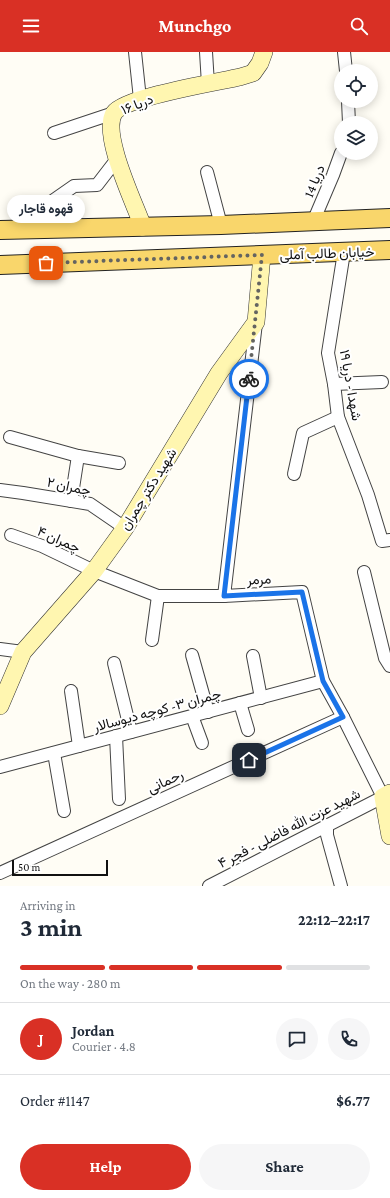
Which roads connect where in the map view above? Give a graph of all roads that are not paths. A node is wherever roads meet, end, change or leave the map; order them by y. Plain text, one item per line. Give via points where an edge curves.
1 (134, 52) edge
2 (206, 52) edge
3 (264, 52) edge
4 (344, 52) edge
5 (345, 64) edge
6 (208, 84) junction
7 (140, 99) junction
8 (114, 113) junction
9 (54, 132) dead end
10 (117, 159) junction
11 (338, 160) edge
12 (207, 172) dead end
13 (41, 209) dead end
14 (390, 218) edge
15 (313, 222) junction
16 (221, 225) junction
17 (144, 227) junction
18 (1, 229) edge
19 (390, 250) edge
20 (344, 252) junction
21 (262, 255) junction
22 (0, 265) edge
23 (256, 322) junction
24 (382, 382) dead end
25 (334, 384) junction
26 (338, 417) junction
27 (10, 437) dead end
28 (78, 456) junction
29 (119, 463) dead end
30 (294, 474) dead end
31 (0, 490) edge
32 (71, 501) junction
33 (125, 528) junction
34 (11, 535) dead end
35 (386, 541) edge
36 (94, 571) junction
37 (364, 572) dead end
38 (158, 596) junction
39 (224, 596) junction
40 (152, 640) dead end
41 (0, 649) edge
42 (22, 652) junction
43 (192, 655) dead end
44 (253, 656) dead end
45 (388, 660) edge
46 (114, 663) dead end
47 (323, 681) junction
48 (71, 692) dead end
49 (261, 698) junction
50 (240, 703) junction
51 (0, 706) edge
52 (208, 712) junction
53 (192, 716) junction
54 (343, 717) junction
55 (248, 730) dead end
56 (132, 732) junction
57 (116, 736) junction
58 (202, 743) dead end
59 (79, 746) junction
60 (54, 753) junction
61 (0, 767) edge
62 (386, 795) edge
63 (119, 799) dead end
64 (64, 811) dead end
65 (327, 825) junction
66 (390, 836) edge
67 (0, 873) edge
68 (209, 886) edge
69 (341, 886) edge

1 - 7 street
2 - 6 street
3 - 6 street, دریا ۱۶ via 253,72
4 - 5 street
6 - 7 street, دریا ۱۶
7 - 8 street, دریا ۱۶
8 - 9 street
8 - 10 street, دریا ۱۶ via 111,127
10 - 13 street via 97,185 74,186
10 - 17 street, دریا ۱۶
11 - 15 street, دریا 14
12 - 16 street
14 - 15 main road
15 - 16 main road
16 - 17 main road
17 - 18 main road
19 - 20 main road, خیابان طالب آملی
20 - 21 main road, خیابان طالب آملی
20 - 25 street, شهدا - دریا ۱۹ via 328,353
21 - 22 main road, خیابان طالب آملی
21 - 23 street
23 - 33 street, شهید دکتر چمران via 219,373
23 - 39 street, مرمر
24 - 25 street
25 - 26 street, شهدا - دریا ۱۹
26 - 30 street via 303,433
26 - 35 street, شهدا - دریا ۱۹
27 - 28 street
28 - 29 street
28 - 32 street
31 - 32 street, چمران ۲
32 - 33 street, چمران ۲ via 90,504
33 - 36 street, شهید دکتر چمران
34 - 36 street, چمران ۴ via 42,546
36 - 38 street, چمران ۴
36 - 42 street, شهید دکتر چمران
37 - 45 street
38 - 39 street
38 - 40 street
39 - 47 street, مرمر via 302,592
41 - 42 street
42 - 51 street, شهید دکتر چمران
43 - 52 street
44 - 49 street
46 - 56 street
47 - 49 street, چمران ۳- كوچه ديوسالار
47 - 54 street, مرمر
48 - 59 street
49 - 50 street, چمران ۳- كوچه ديوسالار
50 - 52 street, چمران ۳- كوچه ديوسالار
50 - 55 street
52 - 53 street, چمران ۳- كوچه ديوسالار
53 - 56 street, چمران ۳- كوچه ديوسالار
53 - 58 street
54 - 62 street, مرمر
54 - 67 street, رحمانی
56 - 57 street, چمران ۳- كوچه ديوسالار
57 - 59 street, چمران ۳- كوچه ديوسالار
57 - 63 street
59 - 60 street, چمران ۳- كوچه ديوسالار
60 - 61 street, چمران ۳- كوچه ديوسالار
60 - 64 street
62 - 65 street, شهید عزت الله فاضلی - فجر ۴
62 - 66 street
65 - 68 street, شهید عزت الله فاضلی - فجر ۴
65 - 69 street via 327,835

